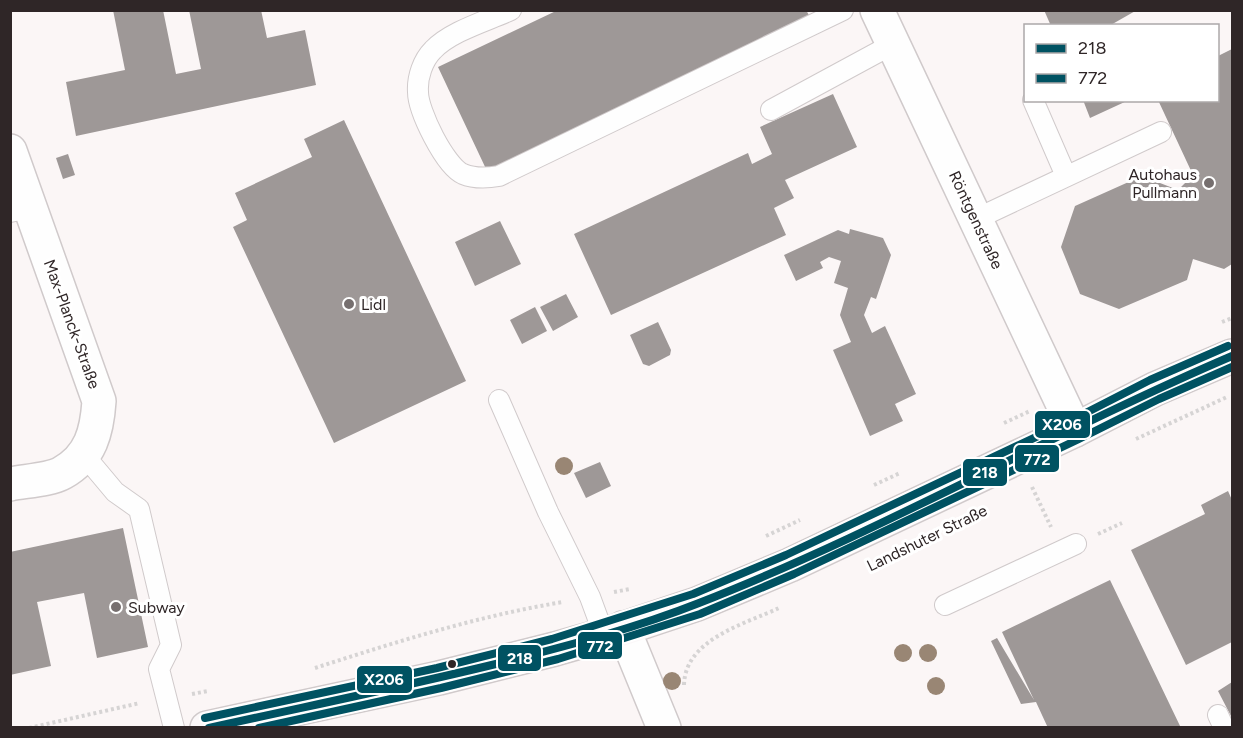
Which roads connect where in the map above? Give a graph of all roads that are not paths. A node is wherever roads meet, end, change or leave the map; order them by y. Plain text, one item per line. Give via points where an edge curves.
1 (511, 10) edge
2 (843, 10) edge
3 (877, 10) edge
4 (893, 44) junction
5 (1034, 102) edge
6 (771, 110) dead end
7 (1161, 132) dead end
8 (10, 151) edge
9 (1066, 176) junction
10 (21, 210) edge
11 (976, 219) junction
12 (1233, 356) edge
13 (499, 400) dead end
14 (1075, 430) junction
15 (91, 441) junction
16 (10, 484) edge
17 (1069, 547) road end
18 (945, 605) dead end
19 (614, 632) junction
20 (659, 718) edge
21 (174, 728) edge
22 (207, 728) edge

1 - 2 lane via 446,39 432,51 418,80 418,95 439,148 463,174 499,176
3 - 4 street, Röntgenstraße
4 - 6 lane
4 - 11 street, Röntgenstraße
5 - 9 lane
7 - 9 lane
8 - 10 street, Max-Planck-Straße
9 - 11 lane
10 - 15 street, Max-Planck-Straße via 99,400
11 - 14 street, Röntgenstraße
12 - 14 main road, Landshuter Straße via 1155,389
13 - 19 lane via 590,597
14 - 19 main road, Landshuter Straße via 779,569 697,604
15 - 16 street via 61,474
15 - 21 lane via 115,492 140,509 171,645 159,669
17 - 18 lane
19 - 20 street
19 - 22 main road, Landshuter Straße via 440,678

